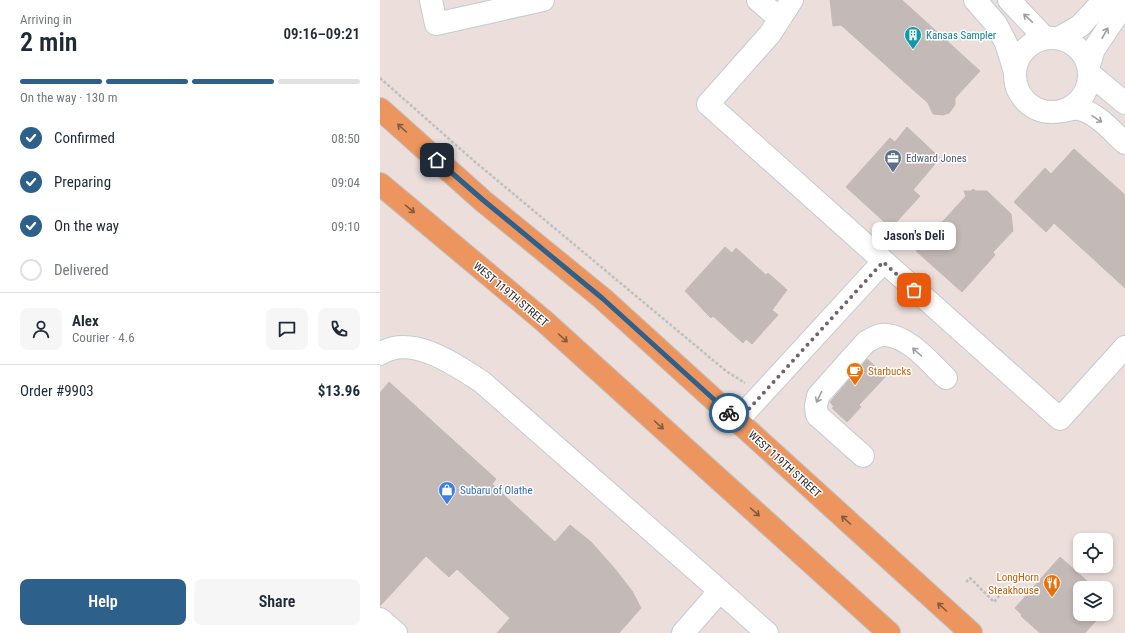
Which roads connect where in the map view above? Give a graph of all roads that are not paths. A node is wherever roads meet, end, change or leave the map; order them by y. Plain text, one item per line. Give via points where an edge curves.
1 (430, 0) edge
2 (543, 0) edge
3 (758, 0) edge
4 (792, 0) edge
5 (975, 0) edge
6 (1009, 0) edge
7 (1104, 0) edge
8 (1125, 3) edge
9 (780, 19) junction
10 (1052, 38) junction
11 (1090, 69) junction
12 (1014, 72) junction
13 (1125, 103) edge
14 (380, 109) edge
15 (1063, 111) junction
16 (1125, 143) edge
17 (380, 184) edge
18 (883, 262) junction
19 (1125, 347) edge
20 (380, 354) edge
21 (946, 378) dead end
22 (738, 421) junction
23 (863, 456) dead end
24 (720, 591) junction
25 (380, 619) edge
26 (396, 633) edge
27 (682, 633) edge
28 (767, 633) edge
29 (889, 633) edge
30 (971, 633) edge

1 - 2 street via 436,24
3 - 9 street
4 - 9 street
5 - 12 street via 996,24 1006,43
10 -> 6 street
7 - 10 street via 1080,26
11 -> 8 street via 1094,49
9 - 18 street via 770,34 708,104
10 - 11 street via 1071,42 1081,51
10 - 12 street via 1034,42 1024,50 1017,60
11 - 13 street
11 - 15 street via 1088,86 1082,97 1074,106
12 - 15 street via 1020,95 1029,104 1039,110
22 -> 14 main road, WEST 119TH STREET via 602,298 483,200
15 -> 16 street via 1078,109 1091,115
17 -> 29 main road, WEST 119TH STREET via 544,321
18 - 19 street via 1060,419
18 - 22 street
20 - 24 street via 388,348 417,348 446,359 482,382
21 -> 23 street via 912,347 897,338 885,335 866,342 818,396 816,406 818,415
30 -> 22 main road, WEST 119TH STREET
24 - 27 street
24 - 28 street
25 - 26 street

